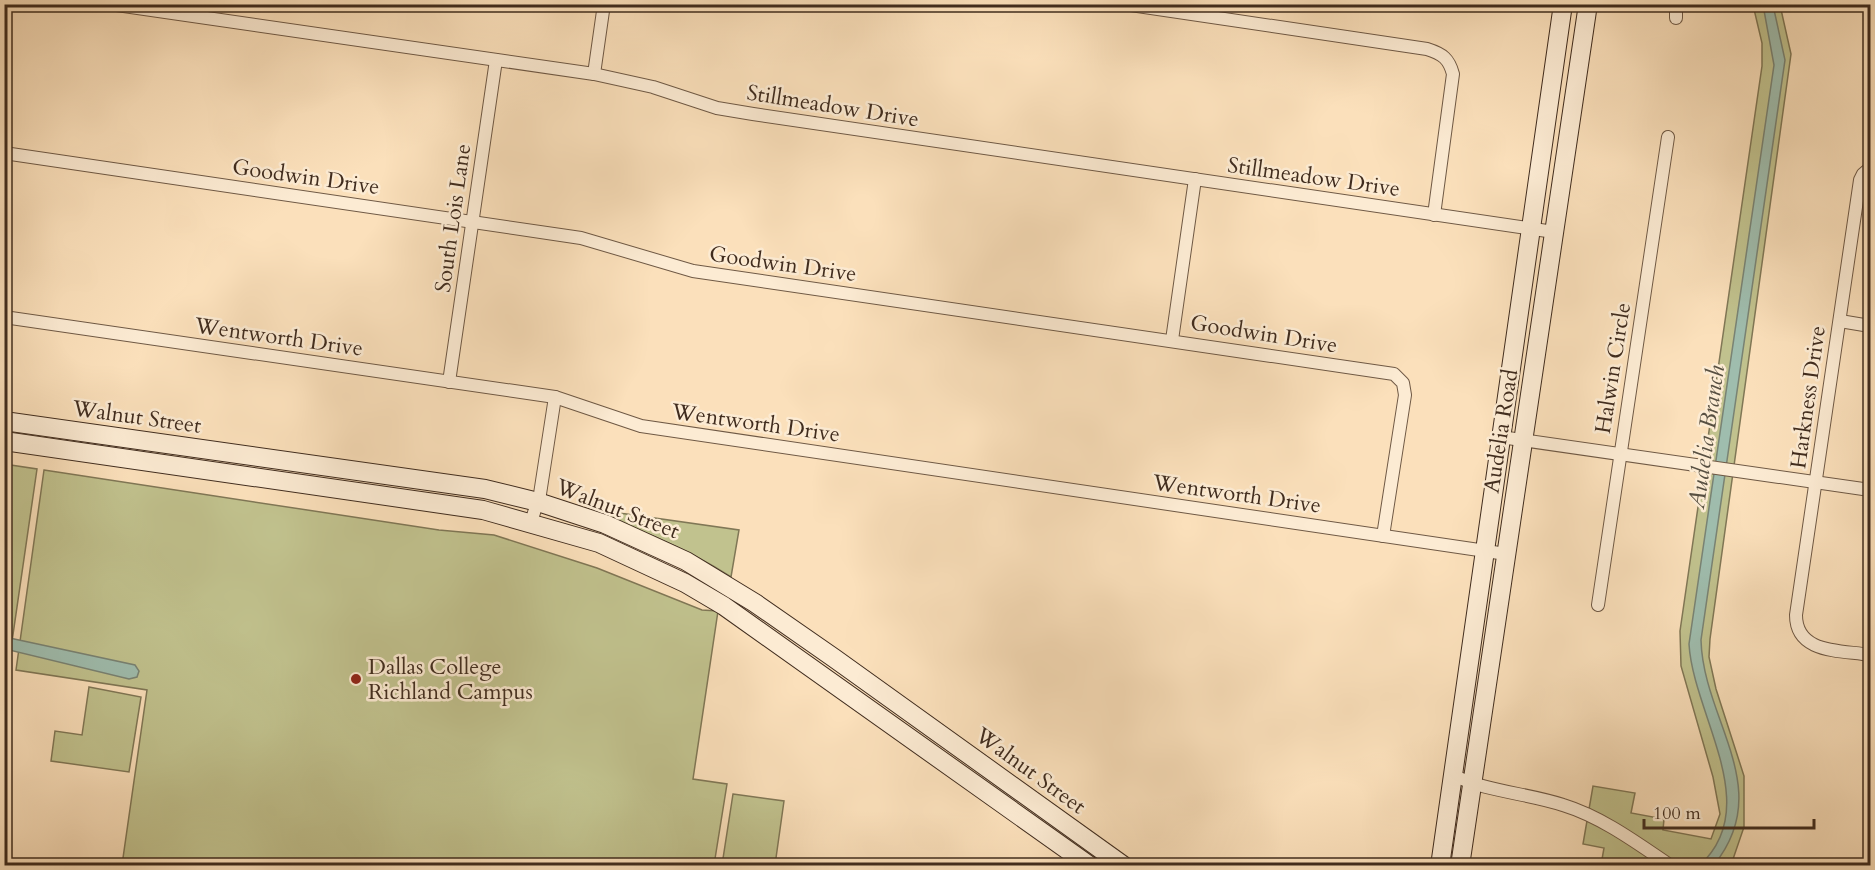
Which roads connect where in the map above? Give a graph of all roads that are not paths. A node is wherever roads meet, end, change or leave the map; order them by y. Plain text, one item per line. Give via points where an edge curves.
1 (110, 4) edge
2 (604, 4) edge
3 (1124, 4) edge
4 (1563, 4) edge
5 (1587, 4) edge
6 (1676, 4) edge
7 (1864, 4) edge
8 (1870, 8) edge
9 (1677, 18) dead end
10 (496, 60) junction
11 (594, 74) junction
12 (1668, 137) dead end
13 (4, 153) edge
14 (1870, 169) edge
15 (1195, 179) junction
16 (1434, 215) junction
17 (472, 221) junction
18 (1531, 228) junction
19 (1554, 232) junction
20 (4, 317) edge
21 (1839, 321) junction
22 (1870, 326) edge
23 (1172, 340) junction
24 (449, 382) junction
25 (555, 397) junction
26 (4, 421) edge
27 (1501, 437) junction
28 (1523, 440) junction
29 (4, 441) edge
30 (1620, 453) junction
31 (1816, 482) junction
32 (1870, 489) edge
33 (538, 502) junction
34 (531, 522) junction
35 (1383, 536) junction
36 (1485, 551) junction
37 (1506, 554) junction
38 (1598, 605) dead end
39 (768, 636) junction
40 (1870, 655) edge
41 (834, 658) junction
42 (977, 761) junction
43 (1453, 775) junction
44 (965, 776) junction
45 (1470, 784) junction
46 (1090, 866) edge
47 (1124, 866) edge
48 (1440, 866) edge
49 (1460, 866) edge
50 (1671, 866) edge

1 - 10 street, Stillmeadow Drive
2 - 11 street
3 - 16 street via 1440,53 1449,61 1453,75
4 - 18 main road, Audelia Road
5 - 19 main road, Audelia Road
6 - 9 street
7 - 8 street
10 - 11 street, Stillmeadow Drive
10 - 17 street, South Lois Lane
11 - 15 street, Stillmeadow Drive via 653,87 717,108
12 - 30 street, Halwin Circle
13 - 17 street, Goodwin Drive
14 - 21 street, Harkness Drive via 1860,180
15 - 16 street, Stillmeadow Drive
15 - 23 street
16 - 18 street, Stillmeadow Drive
17 - 23 street, Goodwin Drive via 618,246 693,271
17 - 24 street, South Lois Lane
18 - 19 street, Stillmeadow Drive
18 - 27 main road, Audelia Road
19 - 28 main road, Audelia Road
20 - 24 street, Wentworth Drive
21 - 22 street
21 - 31 street, Harkness Drive
23 - 35 street, Goodwin Drive via 1394,374 1403,383 1405,395
24 - 25 street, Wentworth Drive
25 - 33 street
25 - 35 street, Wentworth Drive via 641,426
26 - 33 main road, Walnut Street via 485,489
27 - 28 street
27 - 36 main road, Audelia Road
28 - 30 street
28 - 37 main road, Audelia Road
29 - 34 main road, Walnut Street via 483,510
30 - 31 street
30 - 38 street, Halwin Circle
31 - 32 street
31 - 40 street, Harkness Drive via 1796,615 1799,634 1806,643 1818,647
33 - 34 street
33 - 41 main road, Walnut Street via 605,524 686,561
34 - 39 main road, Walnut Street via 599,543 647,565 694,588
35 - 36 street, Wentworth Drive
36 - 37 street, Wentworth Drive
36 - 43 main road, Audelia Road
37 - 45 main road, Audelia Road
39 - 41 main road via 776,631 809,652
39 - 44 main road, Walnut Street
41 - 42 main road, Walnut Street
42 - 44 main road
42 - 47 main road, Walnut Street
43 - 45 street
43 - 48 main road, Audelia Road
44 - 46 main road, Walnut Street
45 - 49 main road, Audelia Road
45 - 50 street via 1581,811

